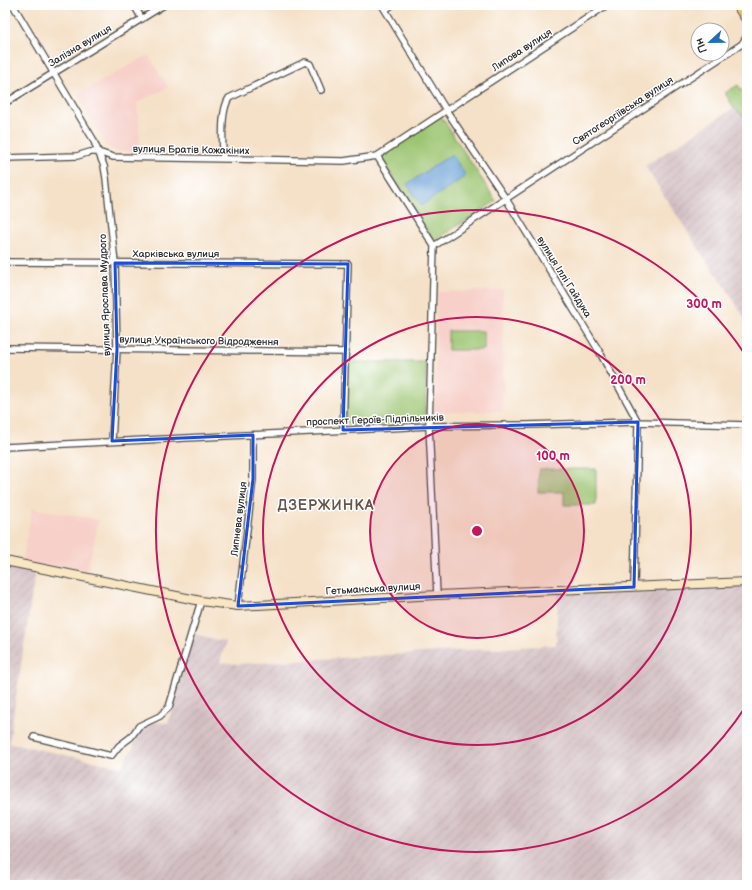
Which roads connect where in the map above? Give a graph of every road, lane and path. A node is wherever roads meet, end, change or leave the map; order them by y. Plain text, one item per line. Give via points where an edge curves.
1 (13, 5) edge
2 (134, 5) edge
3 (164, 5) edge
4 (392, 5) edge
5 (607, 5) edge
6 (738, 5) edge
7 (383, 7) edge
8 (745, 17) edge
9 (142, 19) junction
10 (747, 36) edge
11 (54, 73) junction
12 (321, 90) dead end
13 (5, 103) edge
14 (446, 110) junction
15 (98, 152) junction
16 (377, 156) junction
17 (5, 158) edge
18 (223, 159) junction
19 (506, 199) junction
20 (434, 246) junction
21 (5, 262) edge
22 (115, 263) junction
23 (5, 348) edge
24 (117, 349) junction
25 (346, 352) junction
26 (638, 422) junction
27 (747, 424) edge
28 (429, 426) junction
29 (343, 430) junction
30 (253, 434) junction
31 (112, 441) junction
32 (5, 447) edge
33 (5, 561) edge
34 (747, 582) edge
35 (634, 587) junction
36 (437, 595) junction
37 (201, 601) junction
38 (238, 606) junction
39 (34, 737) dead end

1 - 11 street, вулиця Ярослава Мудрого
2 - 9 street
3 - 9 street, Залізна вулиця
4 - 7 street
5 - 14 street, Липова вулиця
6 - 8 main road
7 - 14 street, вулиця Іллі Гайдука
9 - 11 street, Залізна вулиця
10 - 19 street, Святогеоргіївська вулиця via 742,44
11 - 13 street, Залізна вулиця
11 - 15 street, вулиця Ярослава Мудрого
12 - 18 street via 310,64 305,62 229,98 224,113
14 - 16 street, Липова вулиця
14 - 19 street, вулиця Іллі Гайдука
15 - 17 street, вулиця Братів Кожакіних via 77,156
15 - 18 street, вулиця Братів Кожакіних via 113,158
15 - 22 street, вулиця Ярослава Мудрого via 106,178
16 - 18 street, вулиця Братів Кожакіних via 344,161
16 - 20 street
19 - 20 street, Святогеоргіївська вулиця
19 - 26 street, вулиця Іллі Гайдука via 605,361
20 - 28 street
21 - 22 street, Харківська вулиця
22 - 24 street, вулиця Ярослава Мудрого
22 - 25 street, Харківська вулиця via 348,264
23 - 24 street, вулиця Українського Відродження
24 - 25 street, вулиця Українського Відродження
24 - 31 street, вулиця Ярослава Мудрого
25 - 29 street
26 - 27 street, проспект Героїв-Підпільників
26 - 28 street, проспект Героїв-Підпільників
26 - 35 street, вулиця Іллі Гайдука
28 - 29 street, проспект Героїв-Підпільників
28 - 36 street
29 - 30 street, проспект Героїв-Підпільників
30 - 31 street, проспект Героїв-Підпільників
30 - 38 street, Липнева вулиця via 253,479
31 - 32 street, проспект Героїв-Підпільників
33 - 37 street, Гетьманська вулиця
34 - 35 street, Гетьманська вулиця
35 - 36 street, Гетьманська вулиця
36 - 38 street, Гетьманська вулиця
37 - 38 street, Гетьманська вулиця
37 - 39 street via 169,707 160,716 139,726 111,756

